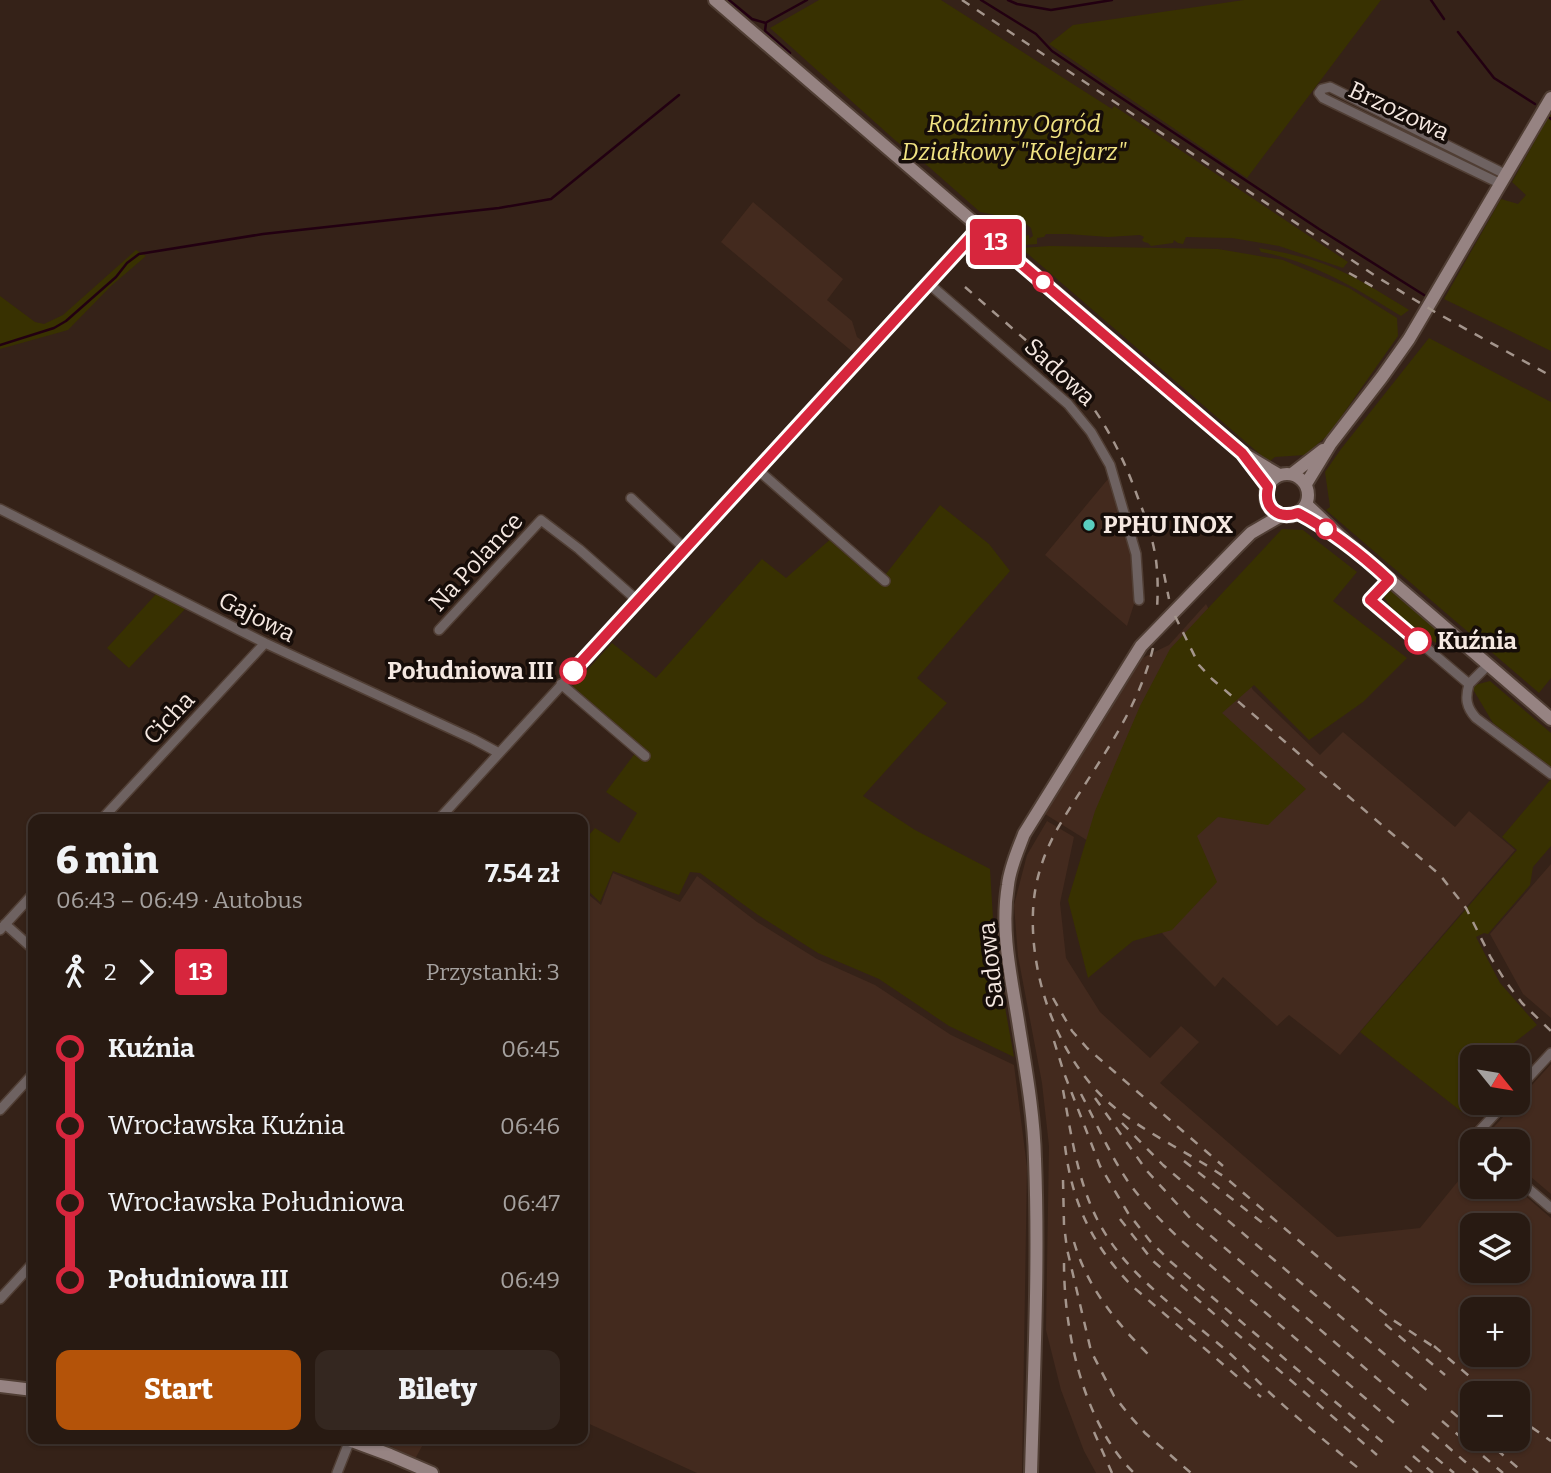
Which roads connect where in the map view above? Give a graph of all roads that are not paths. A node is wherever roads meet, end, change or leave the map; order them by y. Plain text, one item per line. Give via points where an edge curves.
1 (715, 0) edge
2 (1551, 98) edge
3 (1504, 179) junction
4 (977, 230) junction
5 (932, 280) junction
6 (1331, 443) junction
7 (1242, 453) junction
8 (758, 470) junction
9 (1286, 475) junction
10 (1306, 484) junction
11 (1268, 487) junction
12 (631, 498) dead end
13 (1268, 503) junction
14 (1302, 508) junction
15 (0, 509) edge
16 (1282, 515) junction
17 (1251, 533) junction
18 (685, 549) junction
19 (1389, 580) junction
20 (885, 581) dead end
21 (1139, 600) dead end
22 (638, 601) junction
23 (439, 630) dead end
24 (265, 643) junction
25 (1488, 665) junction
26 (561, 684) junction
27 (1469, 684) junction
28 (1551, 719) edge
29 (499, 753) junction
30 (645, 756) dead end
31 (1551, 774) edge
32 (107, 814) edge
33 (444, 814) edge
34 (28, 899) edge
35 (2, 927) edge
36 (28, 945) edge
37 (1551, 1053) edge
38 (1530, 1076) edge
39 (28, 1079) edge
40 (0, 1110) edge
41 (1494, 1115) edge
42 (1482, 1129) edge
43 (1530, 1190) edge
44 (1551, 1208) edge
45 (28, 1268) edge
46 (0, 1299) edge
47 (0, 1386) edge
48 (28, 1389) edge
49 (346, 1444) edge
50 (360, 1444) edge
51 (337, 1473) edge
52 (432, 1473) edge
53 (1031, 1473) edge

1 - 4 street
2 - 3 street
3 - 3 street, Brzozowa via 1330,87 1319,93 1323,98
3 - 6 street via 1398,356
4 - 5 street
4 - 7 street
5 - 8 street
5 - 21 street, Sadowa via 1068,404 1091,432 1110,465 1136,554
6 - 9 street
6 - 10 street
7 - 9 street
7 - 11 street
8 - 18 street
8 - 20 street
9 - 10 street via 1298,476
9 - 11 street via 1275,478
10 - 14 street via 1308,497
11 - 13 street
12 - 18 street
13 - 16 street
13 - 17 street, Sadowa
14 - 16 street via 1293,515
14 - 19 street
15 - 24 street, Gajowa
16 - 17 street, Sadowa
17 - 53 street, Sadowa via 1133,658 1024,834 1008,884 1004,920 1035,1157
18 - 22 street
19 - 25 street
19 - 27 street via 1370,600
22 - 23 street, Na Polance via 541,520
22 - 26 street
24 - 29 street, Gajowa
24 - 32 street, Cicha
25 - 27 street
25 - 28 street
26 - 29 street
26 - 30 street
27 - 31 street via 1466,702 1476,718
29 - 33 street
34 - 35 street
35 - 36 street
37 - 38 street
39 - 40 street
41 - 42 street
43 - 44 street
45 - 46 street
47 - 48 street
49 - 51 street
50 - 52 street

